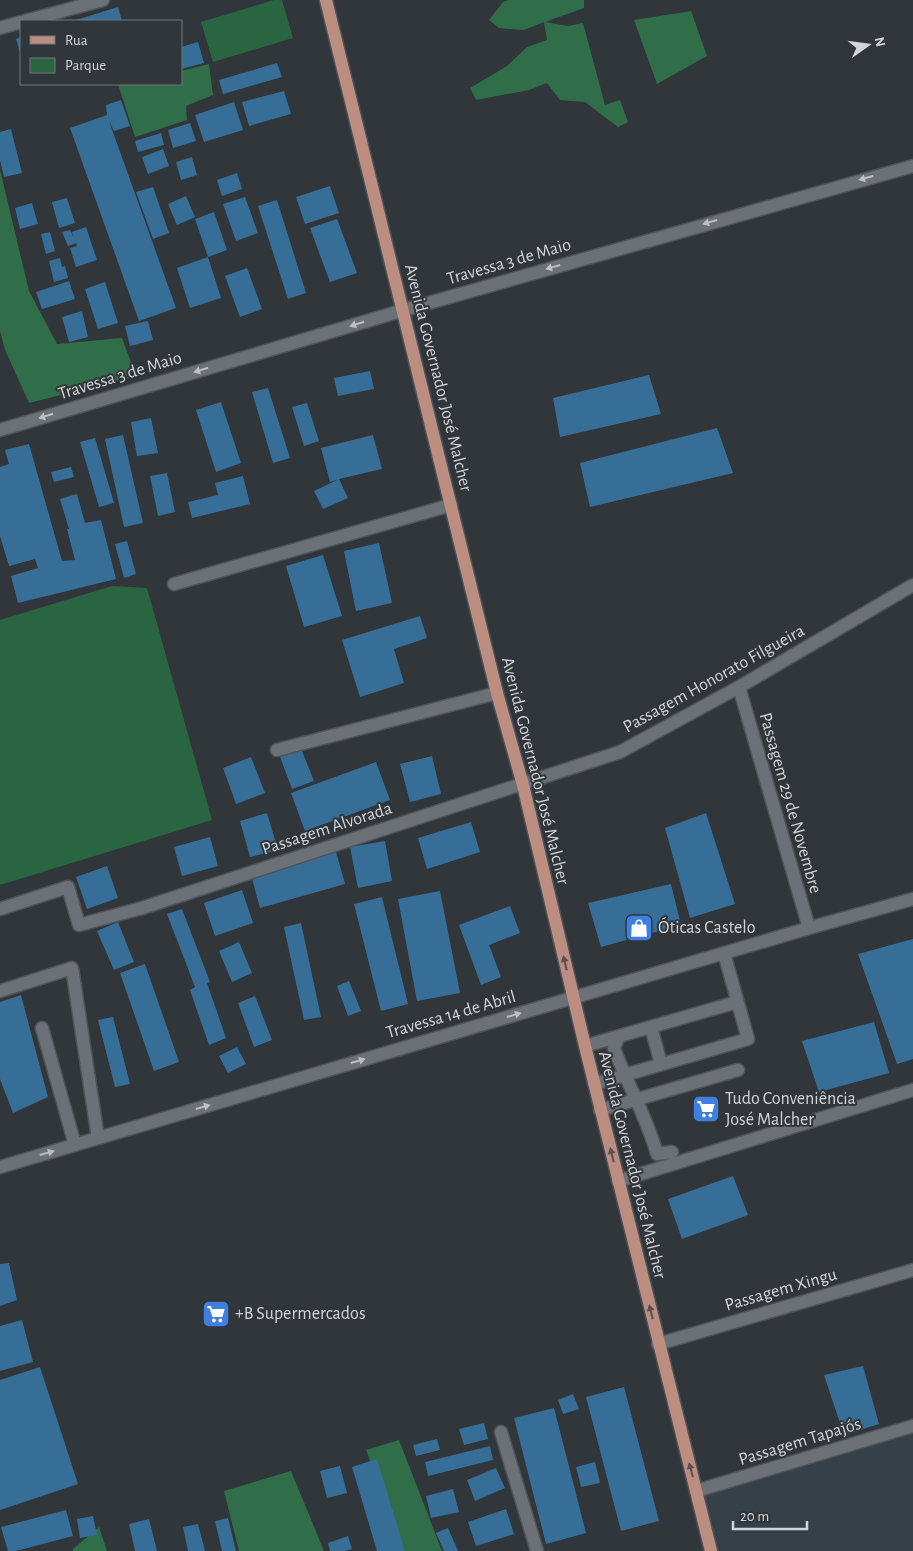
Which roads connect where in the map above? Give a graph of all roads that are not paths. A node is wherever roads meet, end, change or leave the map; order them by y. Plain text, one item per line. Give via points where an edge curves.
1 (103, 0) edge
2 (326, 0) edge
3 (29, 20) edge
4 (20, 22) edge
5 (0, 28) edge
6 (913, 166) edge
7 (404, 310) junction
8 (0, 430) edge
9 (451, 505) junction
10 (174, 584) dead end
11 (913, 584) edge
12 (739, 687) junction
13 (497, 693) junction
14 (277, 750) dead end
15 (523, 784) junction
16 (912, 901) edge
17 (0, 909) edge
18 (809, 928) junction
19 (724, 953) junction
20 (0, 991) edge
21 (573, 997) junction
22 (737, 1002) junction
23 (651, 1027) junction
24 (42, 1028) dead end
25 (619, 1036) junction
26 (584, 1046) junction
27 (661, 1064) junction
28 (738, 1070) dead end
29 (624, 1075) junction
30 (594, 1084) junction
31 (913, 1090) edge
32 (636, 1100) junction
33 (600, 1110) junction
34 (98, 1138) junction
35 (75, 1145) junction
36 (672, 1152) dead end
37 (0, 1167) edge
38 (618, 1182) junction
39 (913, 1270) edge
40 (658, 1344) junction
41 (913, 1426) edge
42 (501, 1432) dead end
43 (696, 1491) junction
44 (537, 1551) edge
45 (711, 1551) edge

1 - 3 street
2 - 7 main road, Avenida Governador José Malcher
4 - 5 street
6 -> 7 street, Travessa 3 de Maio
7 -> 8 street, Travessa 3 de Maio
7 - 9 main road, Avenida Governador José Malcher
9 - 10 street
9 - 13 main road, Avenida Governador José Malcher
11 - 12 street, Passagem Honorato Filgueira
12 - 15 street, Passagem Honorato Filgueira via 620,752
12 - 18 street, Passagem 29 de Novembre
13 - 14 street
13 - 15 main road, Avenida Governador José Malcher
15 - 17 street, Passagem Alvorada via 142,908 79,925 68,887
21 -> 15 main road, Avenida Governador José Malcher
16 - 18 street, Travessa 14 de Abril
18 - 19 street, Travessa 14 de Abril
19 - 21 street, Travessa 14 de Abril
19 - 22 street
20 - 34 street via 72,968
21 - 26 main road, Avenida Governador José Malcher
34 -> 21 street, Travessa 14 de Abril
22 - 23 street
22 - 27 street via 748,1039
23 - 25 street
23 - 27 street
24 - 35 street
25 - 26 street
25 - 29 street via 614,1048
26 - 30 main road, Avenida Governador José Malcher
27 - 29 street
28 - 32 street
29 - 30 street
29 - 32 street
30 - 33 main road, Avenida Governador José Malcher
31 - 38 street
32 - 33 street
32 - 36 street via 657,1154
38 -> 33 main road, Avenida Governador José Malcher
34 - 35 street, Travessa 14 de Abril
37 -> 35 street, Travessa 14 de Abril
40 -> 38 main road, Avenida Governador José Malcher
39 - 40 street, Passagem Xingu
43 -> 40 main road, Avenida Governador José Malcher
41 - 43 street, Passagem Tapajós
42 - 44 street
43 - 45 main road, Avenida Governador José Malcher

